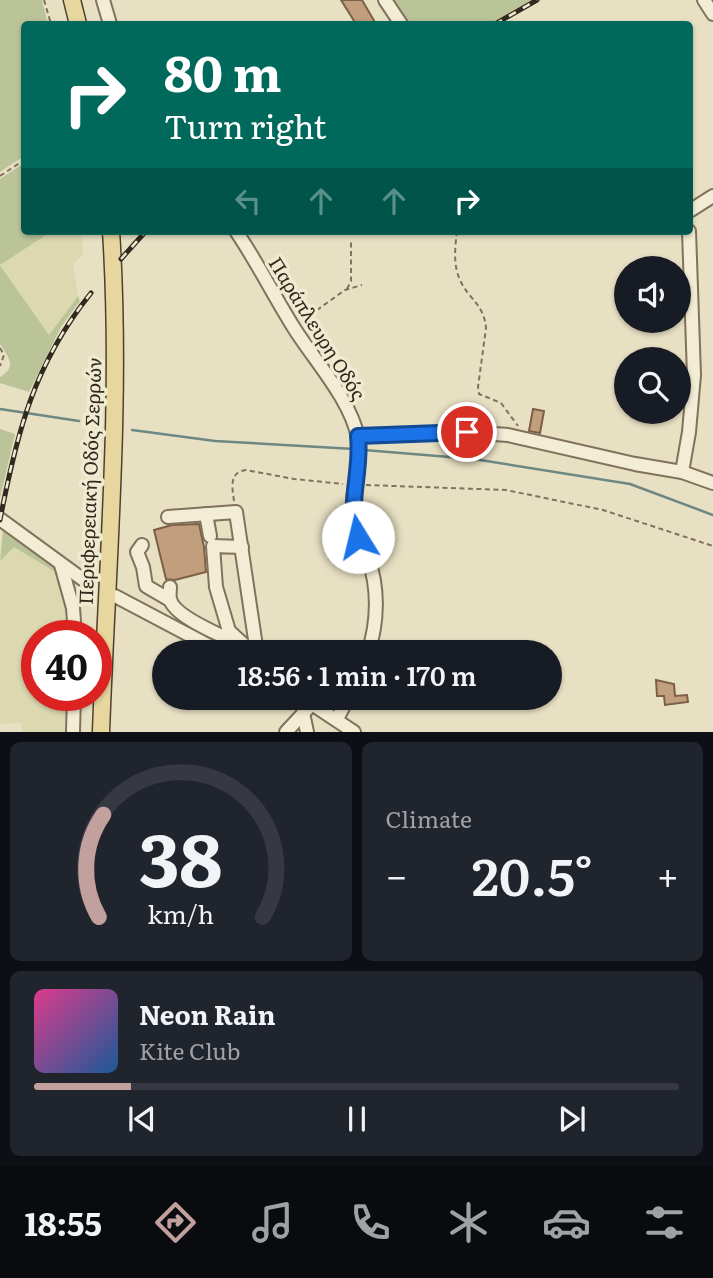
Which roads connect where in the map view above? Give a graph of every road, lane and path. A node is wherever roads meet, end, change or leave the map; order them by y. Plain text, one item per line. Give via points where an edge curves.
1 (44, 0) edge
2 (72, 0) edge
3 (103, 0) edge
4 (385, 0) edge
5 (704, 0) edge
6 (713, 14) edge
7 (50, 21) edge
8 (77, 21) edge
9 (109, 21) edge
10 (399, 21) edge
11 (21, 162) edge
12 (0, 176) edge
13 (713, 196) edge
14 (693, 210) edge
15 (111, 235) edge
16 (238, 235) edge
17 (457, 235) edge
18 (689, 235) edge
19 (351, 243) dead end
20 (362, 285) dead end
21 (347, 290) junction
22 (293, 326) junction
23 (0, 348) edge
24 (0, 366) edge
25 (525, 439) junction
26 (358, 440) junction
27 (681, 472) junction
28 (713, 483) edge
29 (355, 485) junction
30 (236, 512) junction
31 (206, 514) junction
32 (167, 517) dead end
33 (0, 519) edge
34 (210, 536) dead end
35 (142, 545) dead end
36 (713, 546) edge
37 (242, 547) junction
38 (61, 565) junction
39 (85, 581) tunnel mouth
40 (115, 596) tunnel mouth
41 (74, 620) edge
42 (229, 631) junction
43 (198, 640) edge
44 (240, 640) edge
45 (253, 640) edge
46 (371, 640) edge
47 (302, 710) edge
48 (306, 710) edge
49 (317, 710) edge
50 (342, 710) edge
51 (74, 711) edge
52 (337, 719) junction
53 (73, 732) edge
54 (101, 732) edge
55 (286, 732) edge
56 (307, 732) edge
57 (354, 732) edge

1 - 7 path
2 - 8 main road
3 - 9 street
4 - 10 street
5 - 6 street
11 - 12 path
13 - 14 street
15 - 54 main road, Περιφερειακή Οδός Σερρών via 116,316
16 - 22 street, Παράπλευρη Οδός
17 - 25 path via 459,279 483,310 486,328 479,394 501,402
18 - 27 street via 694,374
19 - 21 path
20 - 21 path
21 - 22 path
22 - 26 street, Παράπλευρη Οδός via 337,392
23 - 24 path via 4,355
25 - 26 street via 467,432
25 - 27 street
26 - 29 street, Παράπλευρη Οδός
27 - 28 street
29 - 30 path via 239,471 232,483
29 - 36 path via 506,490 603,510
29 - 46 street, Παράπλευρη Οδός via 354,523 374,583
30 - 31 street
30 - 37 street
31 - 32 street
31 - 34 street
33 - 38 street
35 - 42 street via 137,552 146,586 170,594 175,608 205,628 224,637
37 - 42 street via 213,546 216,587
37 - 45 street
38 - 39 street
38 - 41 street
40 - 43 street
42 - 44 street
47 - 55 street
48 - 56 street
49 - 52 street
50 - 52 street
51 - 53 street
52 - 57 street

